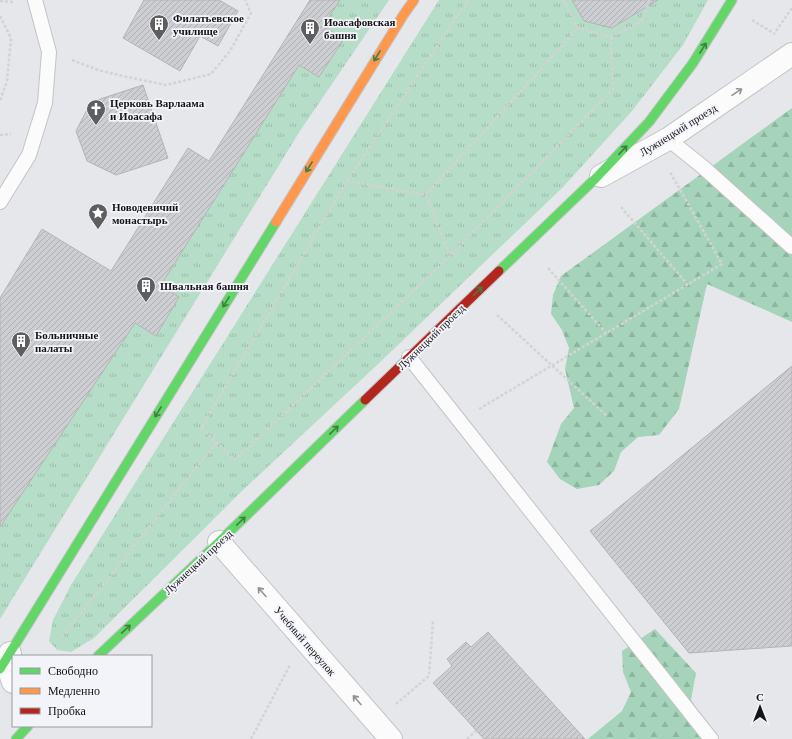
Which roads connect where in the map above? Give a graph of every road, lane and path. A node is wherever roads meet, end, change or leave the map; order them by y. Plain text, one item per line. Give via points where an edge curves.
1 (35, 0) edge
2 (245, 0) edge
3 (414, 0) edge
4 (468, 0) edge
5 (563, 0) edge
6 (649, 0) edge
7 (732, 0) edge
8 (792, 8) edge
9 (0, 16) edge
10 (750, 18) dead end
11 (578, 28) junction
12 (775, 34) junction
13 (611, 37) junction
14 (778, 38) dead end
15 (49, 52) junction
16 (792, 54) edge
17 (0, 101) edge
18 (668, 139) junction
19 (670, 172) dead end
20 (596, 178) junction
21 (347, 181) junction
22 (426, 195) junction
23 (0, 202) edge
24 (621, 207) dead end
25 (792, 247) edge
26 (450, 256) junction
27 (548, 268) dead end
28 (688, 285) junction
29 (497, 315) dead end
30 (606, 334) junction
31 (409, 357) junction
32 (552, 366) junction
33 (607, 416) dead end
34 (459, 421) junction
35 (216, 443) junction
36 (219, 542) junction
37 (433, 621) dead end
38 (62, 638) dead end
39 (99, 655) edge
40 (5, 661) edge
41 (291, 662) dead end
42 (12, 680) edge
43 (396, 704) dead end
44 (27, 727) edge
45 (476, 731) dead end
46 (16, 739) edge
47 (251, 739) edge
48 (391, 739) edge
49 (468, 739) edge
50 (711, 739) edge

1 - 15 lane
2 - 15 path via 251,12 230,51 210,74 166,85 98,70
3 -> 40 main road
4 - 21 path
5 - 11 path
6 - 13 path via 642,20
20 -> 7 main road via 649,122 693,63
8 - 12 path
9 - 17 path via 11,38 7,81
10 - 12 path
11 - 13 path
11 - 22 path
12 - 14 path
13 - 26 path via 613,89
15 - 23 lane via 45,103 29,155
18 -> 16 street, Лужнецкий проезд
18 - 20 street, Лужнецкий проезд
18 - 25 lane
19 - 28 path via 722,264
31 -> 20 main road, Лужнецкий проезд
21 - 22 path
21 - 35 path via 201,428
22 - 26 path
24 - 28 path
26 - 35 path via 234,460
27 - 30 path
28 - 30 path
29 - 32 path
30 - 32 path
31 - 34 lane
36 -> 31 main road, Лужнецкий проезд
32 - 33 path
32 - 34 path
34 - 50 lane
35 - 38 path
39 -> 36 main road, Лужнецкий проезд
48 -> 36 street, Учебный переулок
37 - 43 path via 429,676
40 - 42 street via 9,665
41 - 47 path
44 - 46 main road
45 - 49 path

